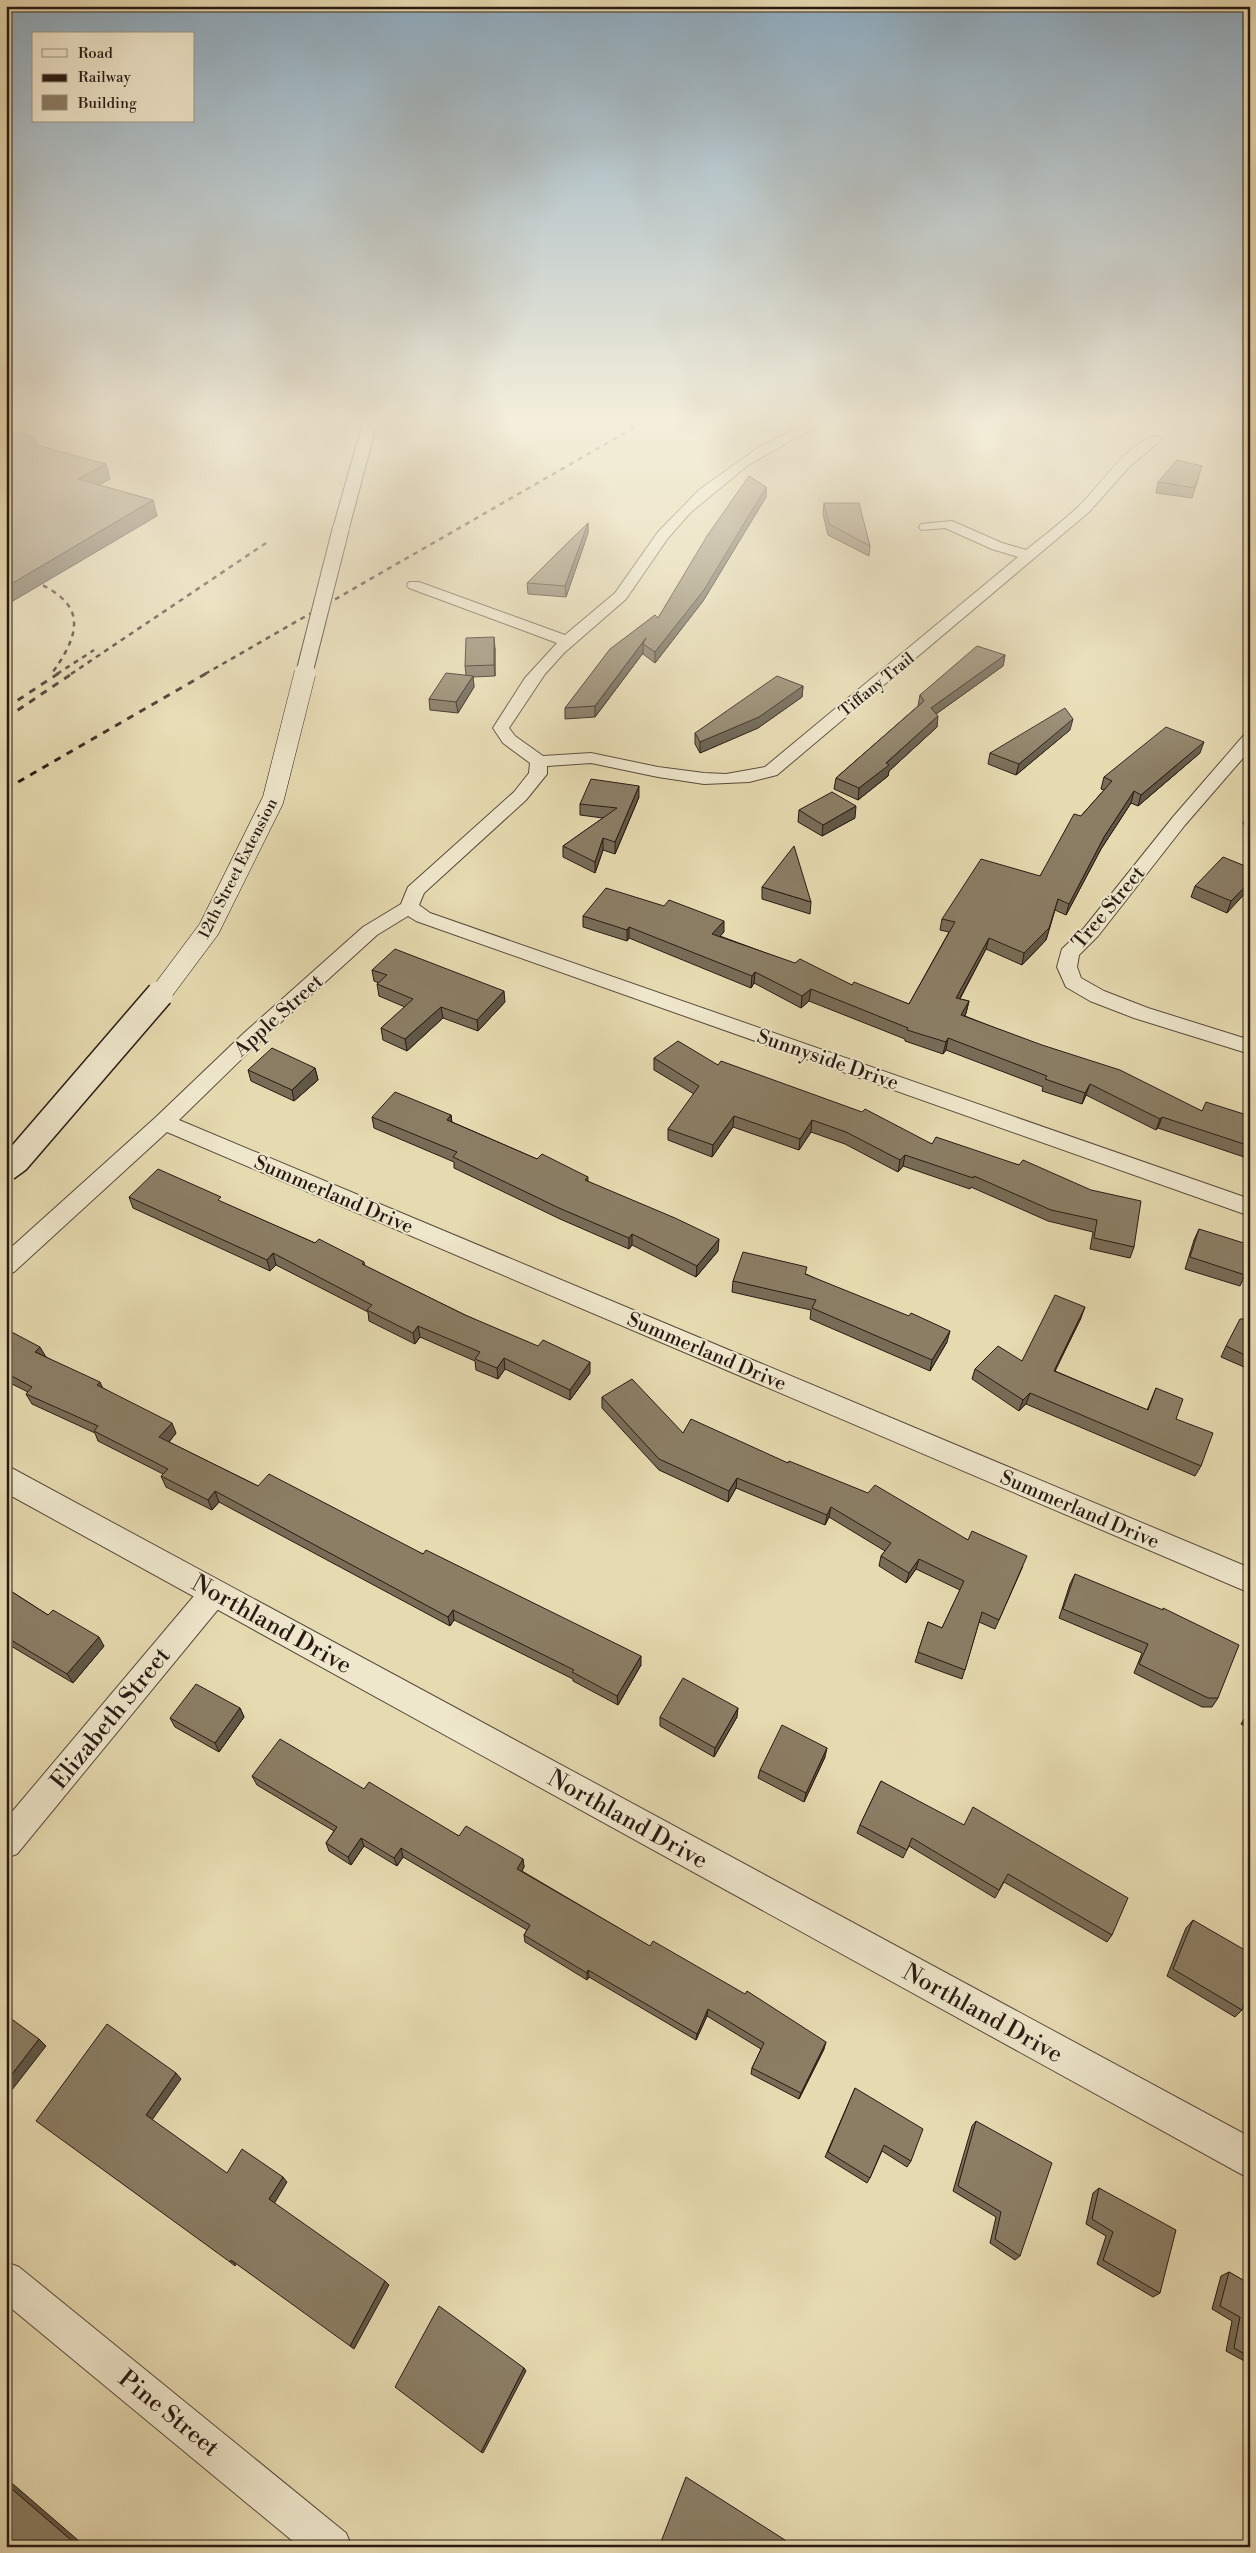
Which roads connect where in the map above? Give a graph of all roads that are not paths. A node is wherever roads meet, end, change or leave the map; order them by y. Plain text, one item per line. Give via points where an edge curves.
1 (338, 538) edge
2 (661, 538) edge
3 (979, 538) edge
4 (1046, 538) edge
5 (1026, 555) junction
6 (414, 585) dead end
7 (567, 641) junction
8 (1250, 739) edge
9 (540, 762) junction
10 (409, 907) junction
11 (1250, 1047) edge
12 (164, 1122) junction
13 (6, 1168) edge
14 (1250, 1208) edge
15 (6, 1266) edge
16 (6, 1478) edge
17 (1250, 1581) edge
18 (214, 1593) junction
19 (6, 1843) edge
20 (1250, 2159) edge
21 (6, 2280) edge
22 (332, 2547) edge

1 - 13 main road, 12th Street Extension, bridge via 273,800 209,928 166,988 17,1160
2 - 7 street via 613,604
3 - 5 street
4 - 5 street, Tiffany Trail
5 - 9 street, Tiffany Trail via 962,613 771,771 736,780 711,780 591,758
6 - 7 street
7 - 9 street via 517,699 501,728 506,738 532,752
8 - 11 street, Tree Street via 1179,821 1091,932 1069,954 1067,967 1073,982 1097,996
9 - 10 street via 538,774 520,796 414,891
10 - 12 street, Apple Street via 370,931
10 - 14 street, Sunnyside Drive via 423,917
12 - 15 street, Apple Street
12 - 17 street, Summerland Drive
16 - 18 main road, Northland Drive
18 - 19 street, Elizabeth Street
18 - 20 main road, Northland Drive
21 - 22 street, Pine Street

